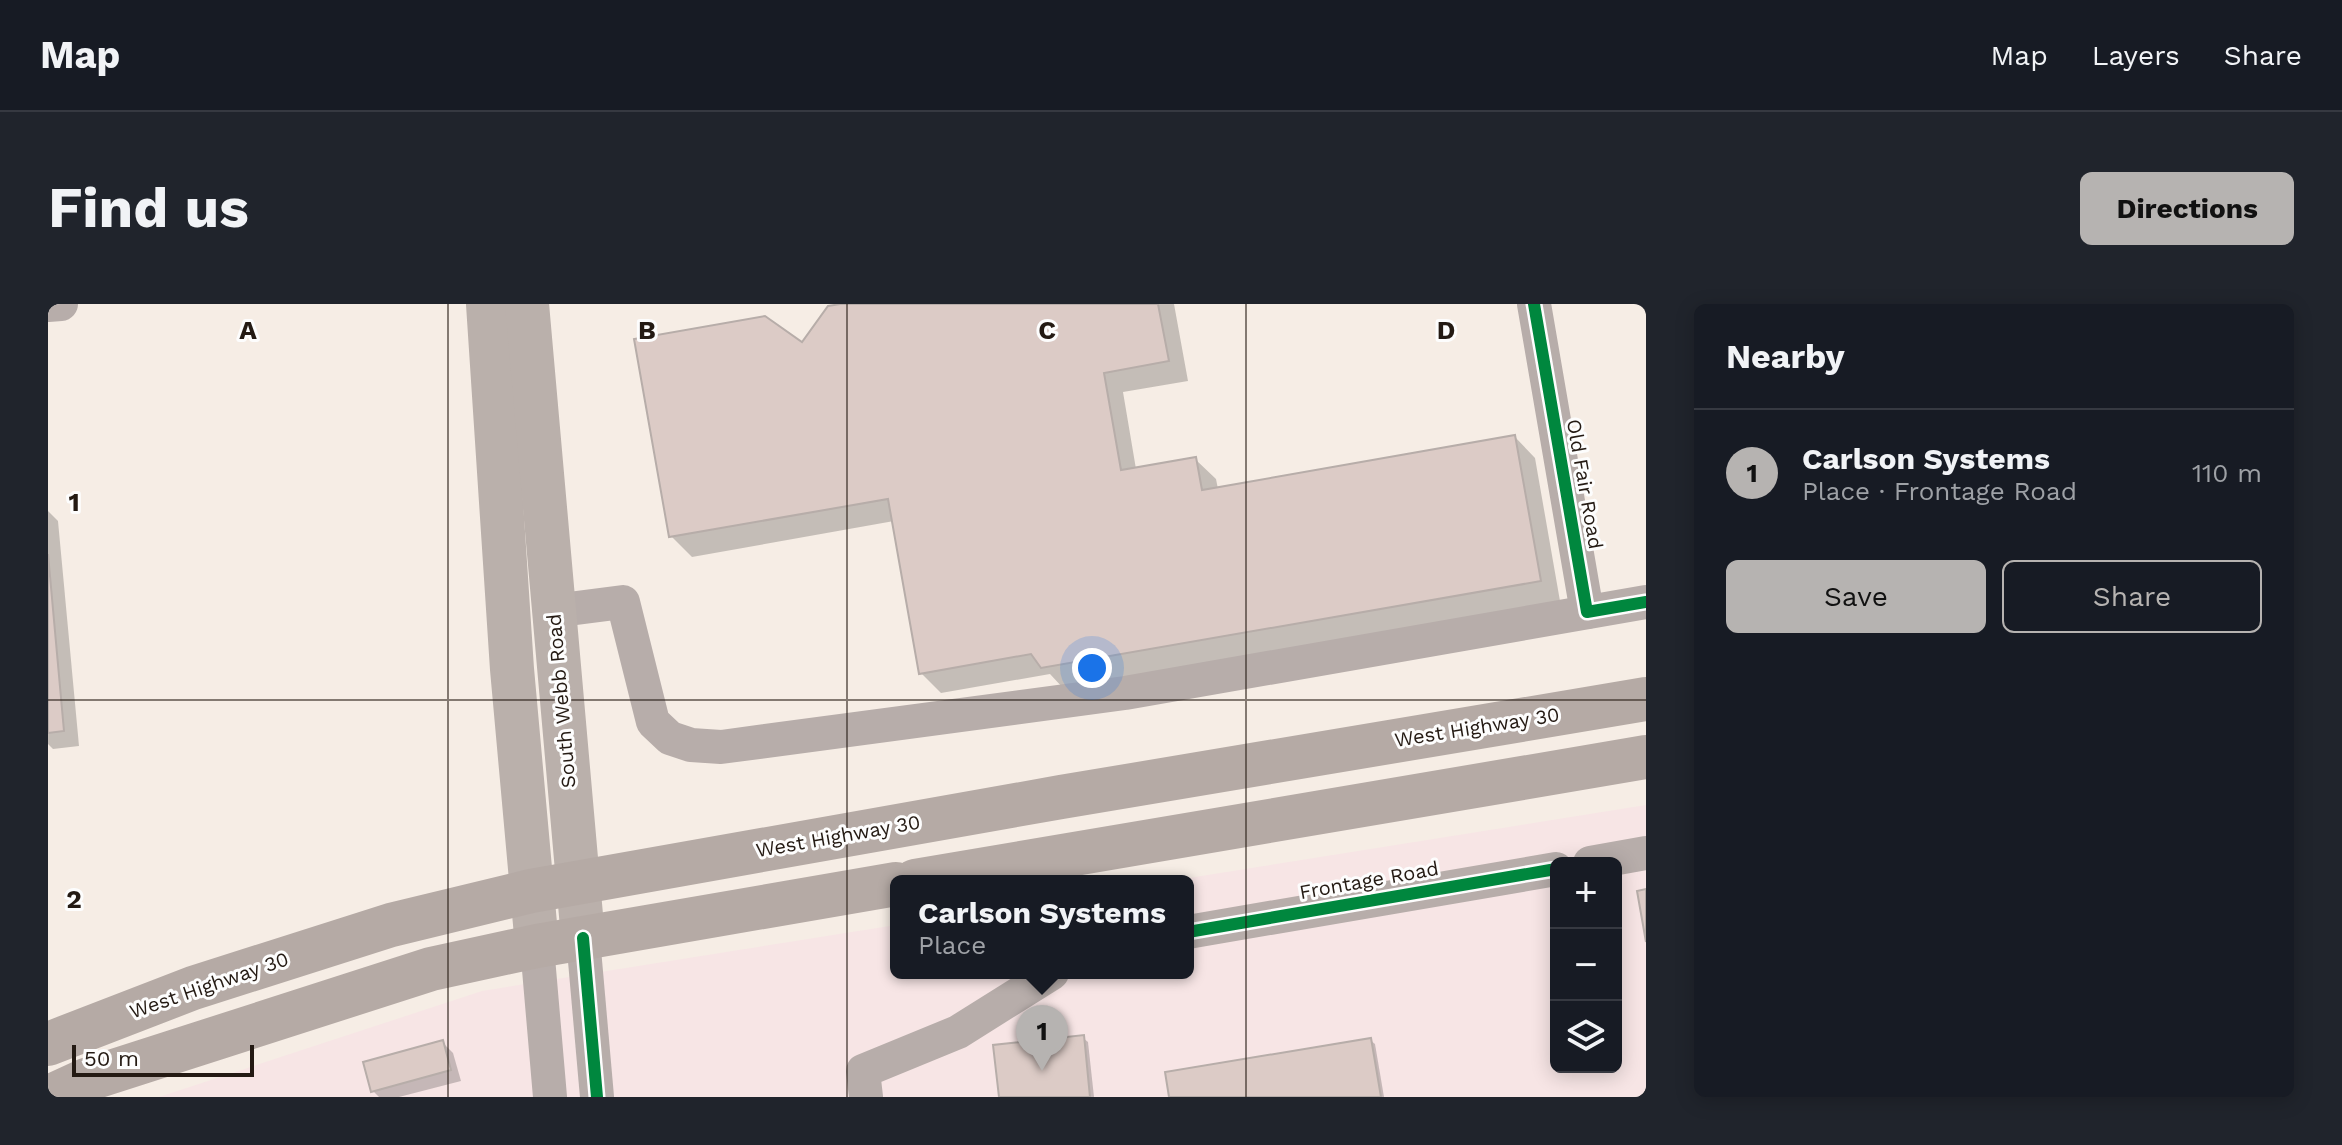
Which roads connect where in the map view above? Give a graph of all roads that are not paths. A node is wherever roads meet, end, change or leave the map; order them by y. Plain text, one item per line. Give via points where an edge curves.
1 (58, 304) edge
2 (488, 304) edge
3 (527, 304) edge
4 (1534, 304) edge
5 (48, 305) edge
6 (1646, 602) edge
7 (553, 611) junction
8 (1587, 612) junction
9 (1646, 699) edge
10 (1646, 757) edge
11 (1646, 853) edge
12 (1622, 857) edge
13 (1550, 870) edge
14 (950, 875) edge
15 (577, 883) junction
16 (890, 885) edge
17 (531, 891) junction
18 (1194, 931) edge
19 (583, 938) junction
20 (537, 946) junction
21 (1042, 979) edge
22 (48, 1044) edge
23 (49, 1097) edge
24 (550, 1097) edge
25 (597, 1097) edge
26 (866, 1097) edge

1 - 5 street
2 - 17 main road
3 - 7 main road, South Webb Road
4 - 8 street, Old Fair Road
6 - 8 street
7 - 8 street via 623,602 653,722 670,738 721,747 1125,693
7 - 15 main road, South Webb Road
9 - 15 highway, West Highway 30
10 - 14 highway
11 - 12 street
13 - 18 street, Frontage Road
15 - 17 highway, West Highway 30
15 - 19 main road, South Webb Road
16 - 19 highway
17 - 20 main road
17 - 22 highway, West Highway 30 via 391,925 193,988
19 - 20 highway
19 - 25 street, South Webb Road
20 - 23 highway via 431,969 86,1080
20 - 24 street
21 - 26 street via 958,1032 863,1071

